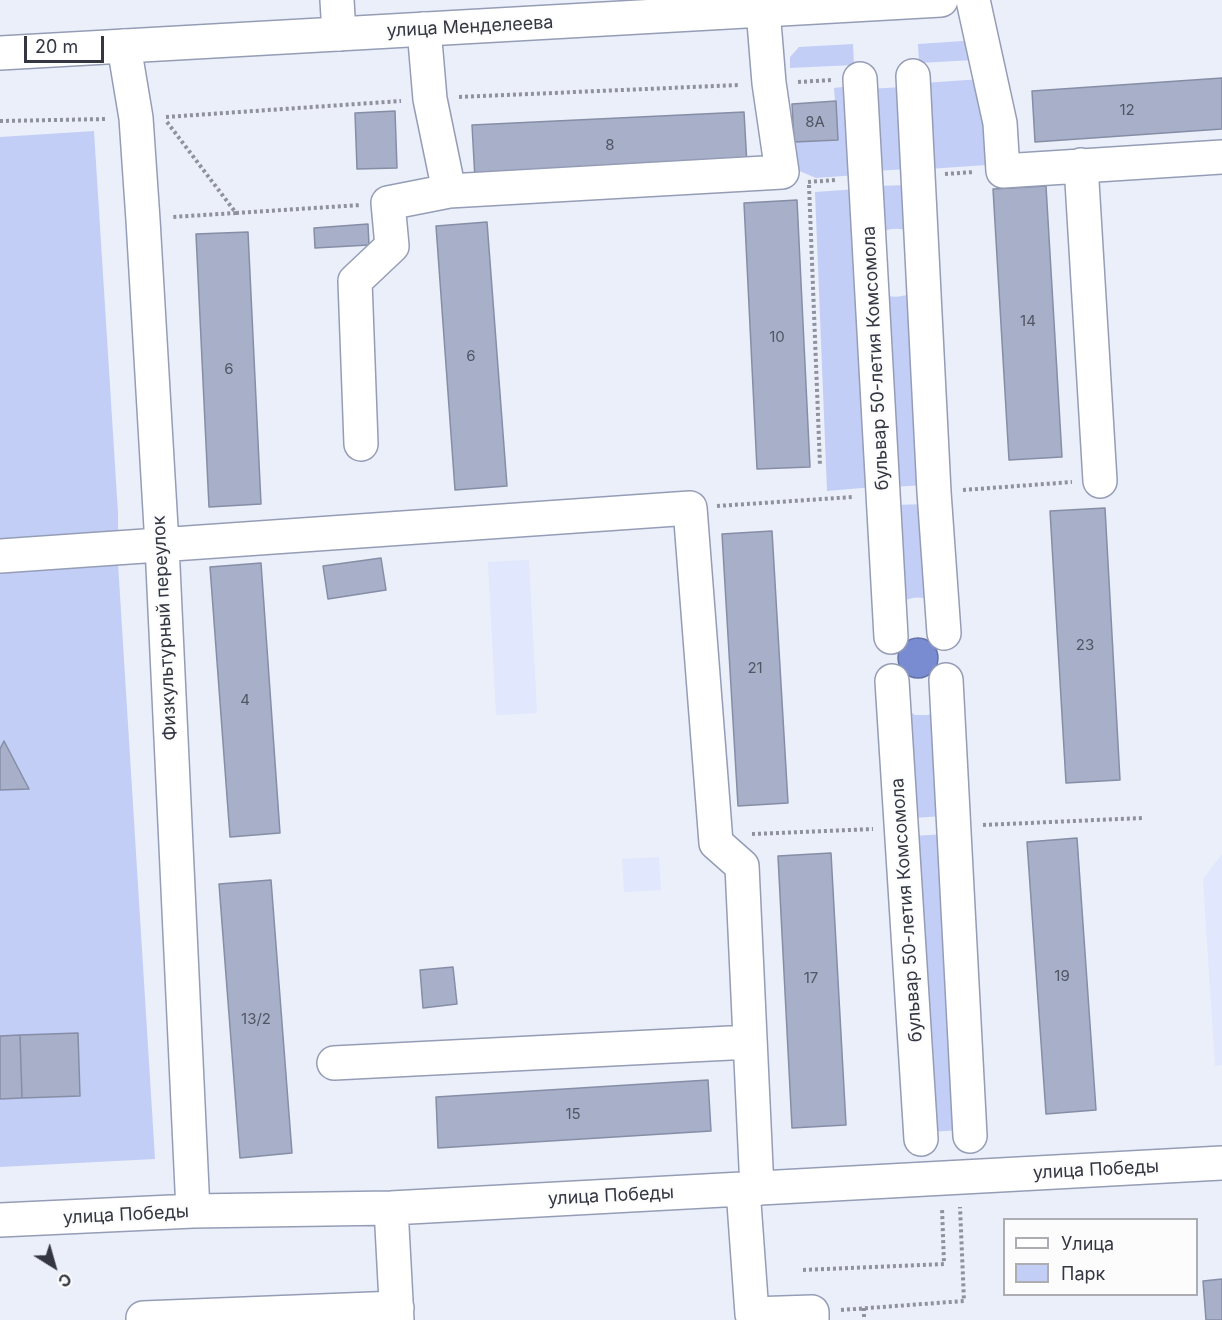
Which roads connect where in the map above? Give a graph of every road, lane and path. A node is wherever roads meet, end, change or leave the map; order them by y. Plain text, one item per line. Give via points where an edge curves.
1 (336, 0) edge
2 (940, 0) edge
3 (973, 0) edge
4 (763, 10) junction
5 (424, 29) junction
6 (339, 34) junction
7 (124, 46) junction
8 (0, 54) edge
9 (913, 76) dead end
10 (860, 79) dead end
11 (163, 117) dead end
12 (1222, 157) edge
13 (1081, 165) junction
14 (1003, 171) junction
15 (918, 176) junction
16 (795, 177) junction
17 (866, 179) junction
18 (449, 191) junction
19 (388, 203) junction
20 (236, 213) junction
21 (143, 219) junction
22 (921, 261) junction
23 (871, 264) junction
24 (361, 444) dead end
25 (820, 466) dead end
26 (1100, 481) joint
27 (934, 492) junction
28 (884, 495) junction
29 (690, 508) junction
30 (162, 545) junction
31 (0, 556) edge
32 (944, 633) junction
33 (891, 637) junction
34 (946, 680) junction
35 (892, 681) junction
36 (750, 1042) junction
37 (334, 1063) dead end
38 (970, 1136) dead end
39 (921, 1139) dead end
40 (1222, 1163) edge
41 (750, 1189) junction
42 (960, 1207) dead end
43 (391, 1208) junction
44 (942, 1208) dead end
45 (193, 1211) junction
46 (0, 1220) edge
47 (803, 1270) dead end
48 (864, 1308) junction
49 (397, 1314) edge
50 (812, 1316) edge
51 (752, 1317) edge
52 (143, 1320) edge
53 (864, 1320) edge

1 - 6 street
2 - 4 street, улица Менделеева
3 - 14 street via 1000,123
4 - 5 street, улица Менделеева
4 - 16 street via 769,83
5 - 6 street, улица Менделеева
5 - 18 street via 430,99
6 - 7 street, улица Менделеева
7 - 8 street, улица Менделеева
7 - 21 street, Физкультурный переулок via 136,118
9 - 15 street
10 - 17 street, бульвар 50-летия Комсомола
11 - 20 path
12 - 13 street
13 - 14 street
13 - 26 street
14 - 15 path
15 - 22 street
16 - 17 path
16 - 18 street
16 - 25 path
17 - 23 street, бульвар 50-летия Комсомола
18 - 19 street
19 - 20 path
19 - 24 street via 392,246 355,281
20 - 21 path
21 - 30 street, Физкультурный переулок
22 - 23 street via 916,245 895,236 879,242
22 - 27 street
23 - 28 street, бульвар 50-летия Комсомола
26 - 27 path
27 - 32 street
28 - 29 path
28 - 33 street, бульвар 50-летия Комсомола
29 - 30 street
29 - 36 street via 716,843 742,866
30 - 31 street
30 - 45 street, Физкультурный переулок
32 - 33 street via 922,623 900,628
32 - 34 street via 954,657
33 - 35 street, бульвар 50-летия Комсомола via 884,659
34 - 35 street via 930,692 920,693 900,688
34 - 38 street
35 - 39 street, бульвар 50-летия Комсомола
36 - 37 street
36 - 41 street
40 - 41 street, улица Победы
41 - 43 street, улица Победы
41 - 51 street
42 - 48 path via 964,1301
43 - 45 street, улица Победы
43 - 49 street
44 - 47 path via 944,1264
45 - 46 street, улица Победы
48 - 50 path
48 - 53 path
49 - 52 street
50 - 51 street

